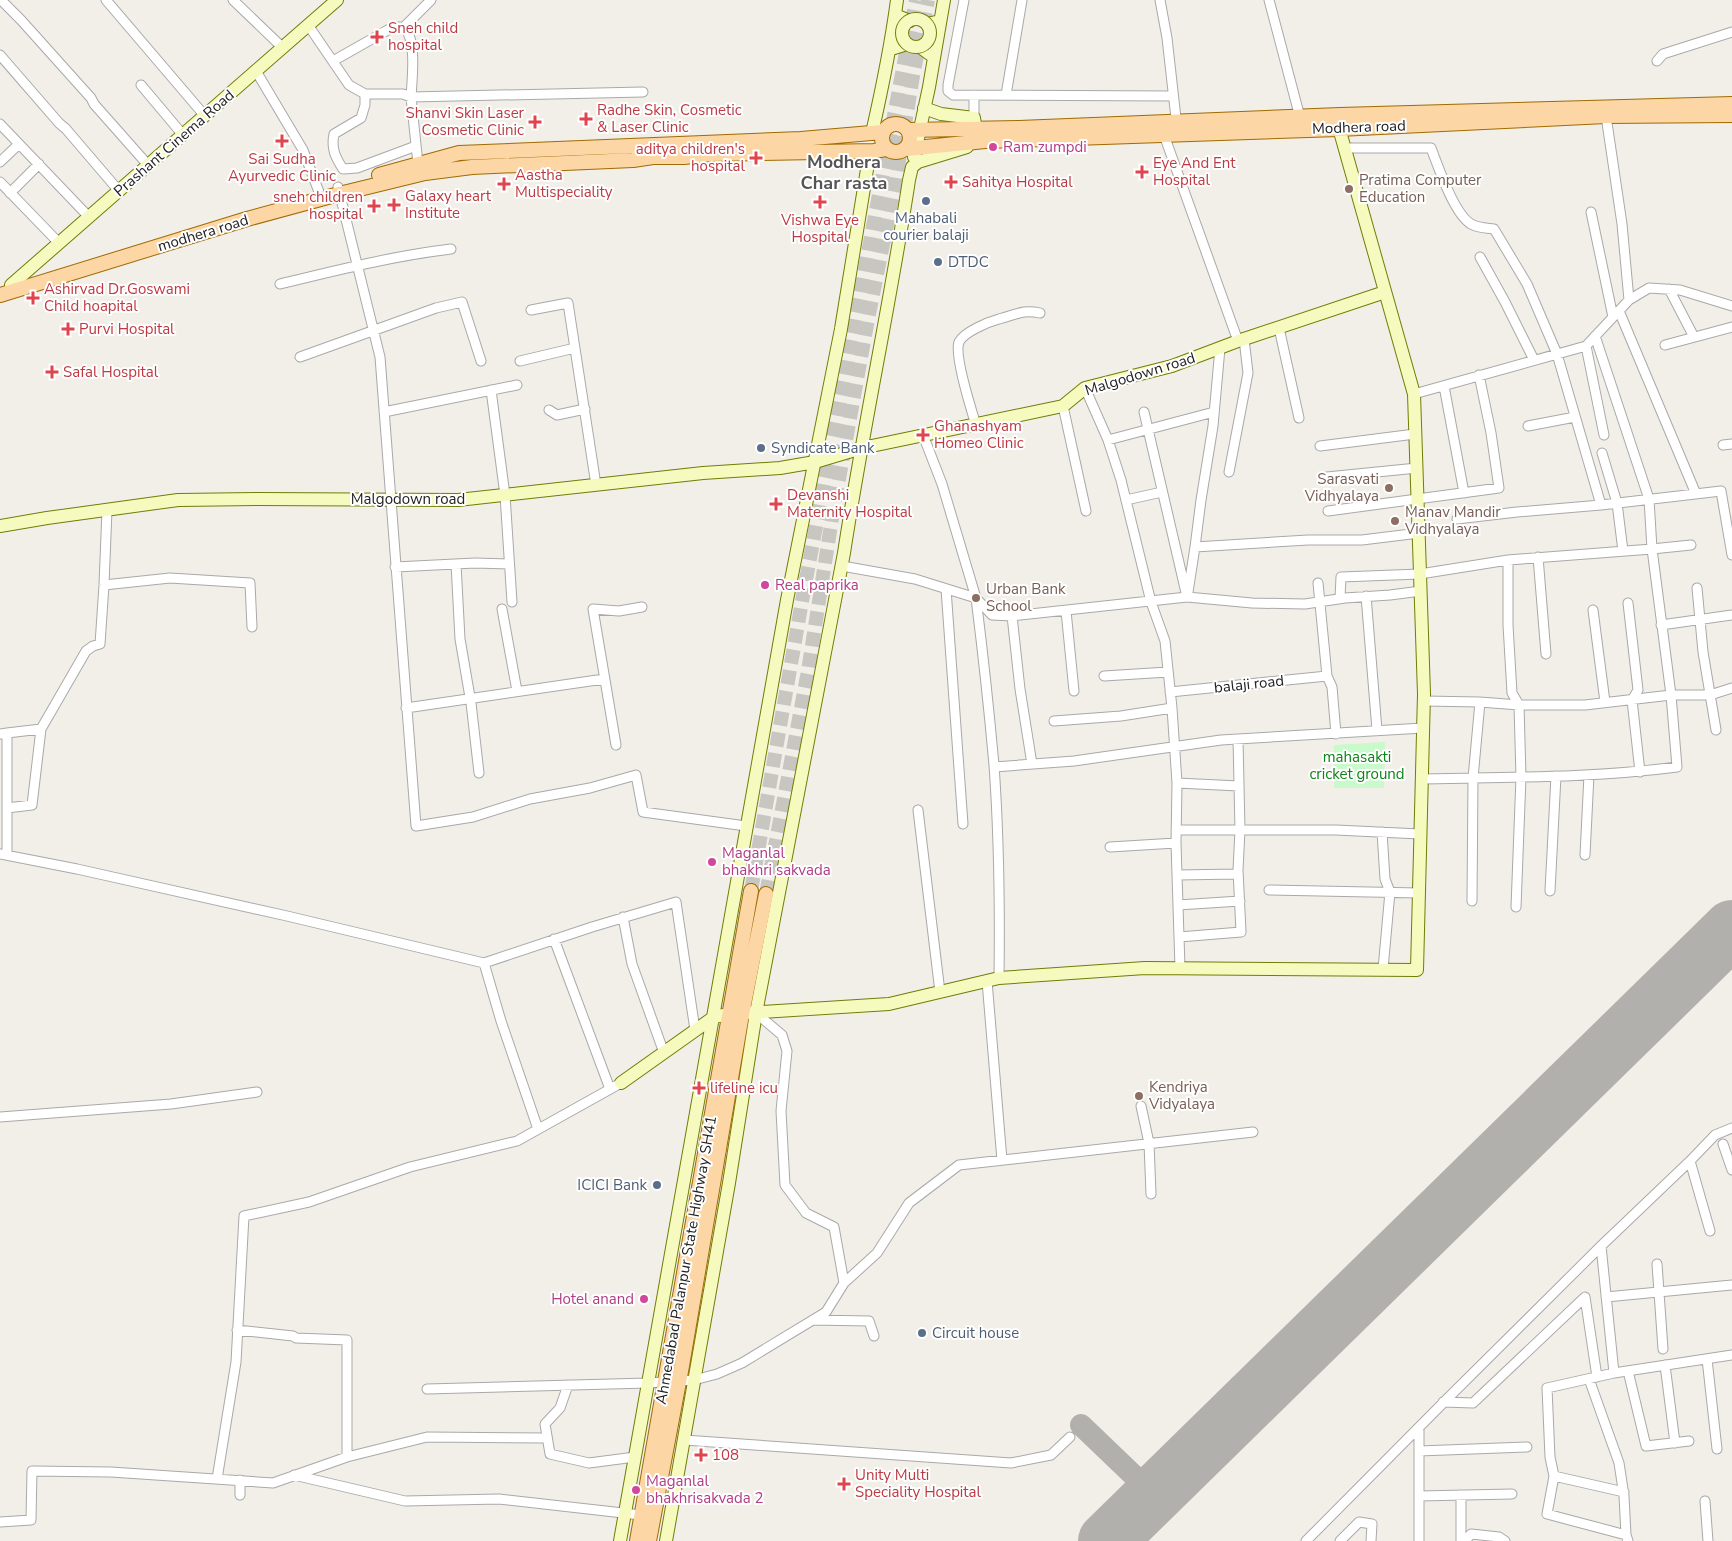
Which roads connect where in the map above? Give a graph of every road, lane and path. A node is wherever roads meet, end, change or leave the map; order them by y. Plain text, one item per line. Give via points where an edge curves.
1 (1, 0) edge
2 (106, 0) edge
3 (233, 0) edge
4 (337, 0) edge
5 (431, 0) edge
6 (897, 0) edge
7 (944, 0) edge
8 (964, 0) edge
9 (1022, 0) edge
10 (1160, 0) edge
11 (1269, 0) edge
12 (895, 15) junction
13 (910, 21) junction
14 (940, 21) junction
15 (927, 24) junction
16 (308, 25) junction
17 (404, 27) junction
18 (1732, 32) edge
19 (914, 45) junction
20 (283, 48) junction
21 (891, 49) junction
22 (0, 55) edge
23 (934, 57) junction
24 (334, 61) junction
25 (1657, 61) dead end
26 (256, 71) junction
27 (141, 85) dead end
28 (643, 92) dead end
29 (365, 94) junction
30 (974, 95) junction
31 (1006, 95) junction
32 (1173, 96) junction
33 (411, 97) junction
34 (1732, 104) edge
35 (924, 108) junction
36 (1732, 115) edge
37 (205, 116) junction
38 (1606, 116) junction
39 (1338, 122) junction
40 (1302, 123) junction
41 (0, 124) edge
42 (975, 124) junction
43 (913, 131) junction
44 (1173, 131) junction
45 (878, 132) junction
46 (183, 135) junction
47 (985, 141) junction
48 (19, 144) junction
49 (416, 146) junction
50 (911, 148) junction
51 (1344, 148) junction
52 (711, 149) junction
53 (886, 149) junction
54 (870, 151) junction
55 (0, 162) edge
56 (39, 164) junction
57 (418, 164) junction
58 (148, 165) junction
59 (912, 167) junction
60 (0, 182) edge
61 (339, 190) junction
62 (119, 191) junction
63 (319, 192) junction
64 (10, 193) junction
65 (1591, 212) dead end
66 (89, 217) junction
67 (59, 243) junction
68 (451, 248) dead end
69 (1480, 257) dead end
70 (358, 266) junction
71 (280, 284) dead end
72 (6, 286) edge
73 (1669, 289) junction
74 (1385, 292) junction
75 (0, 295) edge
76 (1629, 300) junction
77 (1732, 306) edge
78 (531, 310) dead end
79 (1040, 313) dead end
80 (1616, 314) junction
81 (1732, 327) edge
82 (1279, 328) junction
83 (374, 331) junction
84 (1595, 336) junction
85 (1694, 337) junction
86 (1241, 340) junction
87 (1665, 345) dead end
88 (1586, 346) junction
89 (575, 348) junction
90 (1220, 348) junction
91 (1557, 354) junction
92 (300, 357) dead end
93 (1534, 360) junction
94 (481, 361) dead end
95 (520, 362) dead end
96 (1479, 375) junction
97 (517, 385) dead end
98 (1444, 386) junction
99 (1085, 388) junction
100 (491, 390) junction
101 (1414, 394) junction
102 (1063, 406) junction
103 (585, 409) junction
104 (548, 410) dead end
105 (384, 412) junction
106 (1144, 412) dead end
107 (1214, 412) junction
108 (1575, 417) junction
109 (1299, 418) dead end
110 (976, 424) junction
111 (1528, 426) dead end
112 (1148, 429) junction
113 (1415, 434) junction
114 (1604, 435) dead end
115 (923, 436) junction
116 (1108, 440) junction
117 (1320, 446) dead end
118 (862, 448) junction
119 (1602, 453) dead end
120 (815, 462) junction
121 (1416, 468) junction
122 (1229, 472) dead end
123 (1328, 477) dead end
124 (596, 485) junction
125 (1162, 492) junction
126 (1464, 493) junction
127 (1696, 494) junction
128 (505, 495) junction
129 (1418, 498) junction
130 (1649, 499) junction
131 (390, 500) junction
132 (1126, 500) junction
133 (1617, 503) junction
134 (1601, 505) junction
135 (107, 510) junction
136 (1086, 511) dead end
137 (1328, 511) dead end
138 (1457, 519) dead end
139 (0, 526) edge
140 (1419, 532) junction
141 (1691, 545) dead end
142 (1195, 547) junction
143 (1652, 549) junction
144 (1623, 551) junction
145 (1732, 555) edge
146 (1538, 557) junction
147 (1508, 560) junction
148 (456, 564) junction
149 (509, 564) junction
150 (842, 566) junction
151 (395, 567) junction
152 (1420, 574) junction
153 (1318, 584) dead end
154 (104, 585) junction
155 (1697, 588) dead end
156 (946, 589) junction
157 (1420, 591) junction
158 (1366, 596) junction
159 (1187, 597) junction
160 (976, 598) junction
161 (1340, 598) junction
162 (1321, 601) junction
163 (512, 602) dead end
164 (1151, 602) junction
165 (1628, 603) dead end
166 (642, 607) dead end
167 (502, 609) dead end
168 (1066, 610) junction
169 (1593, 610) dead end
170 (1732, 615) edge
171 (1012, 616) junction
172 (1700, 621) junction
173 (1661, 625) junction
174 (252, 627) dead end
175 (1546, 654) dead end
176 (1168, 672) junction
177 (1104, 676) dead end
178 (1328, 676) junction
179 (604, 679) junction
180 (1732, 688) edge
181 (1074, 691) dead end
182 (517, 692) junction
183 (1170, 692) junction
184 (1671, 695) junction
185 (1710, 695) junction
186 (470, 698) junction
187 (1632, 700) junction
188 (1424, 701) junction
189 (1480, 702) junction
190 (1606, 702) junction
191 (1519, 705) junction
192 (406, 708) junction
193 (1172, 708) junction
194 (1054, 721) dead end
195 (1423, 728) junction
196 (41, 729) junction
197 (1377, 730) junction
198 (1716, 730) dead end
199 (4, 734) edge
200 (1336, 734) junction
201 (1238, 739) junction
202 (616, 745) dead end
203 (1175, 747) junction
204 (1032, 764) junction
205 (994, 767) junction
206 (1640, 772) junction
207 (479, 773) dead end
208 (1589, 775) junction
209 (1556, 776) junction
210 (1521, 777) junction
211 (1473, 778) junction
212 (1422, 779) junction
213 (1177, 783) junction
214 (1239, 786) junction
215 (7, 808) junction
216 (918, 810) dead end
217 (963, 824) dead end
218 (746, 826) junction
219 (1176, 830) junction
220 (1240, 830) junction
221 (1382, 832) junction
222 (1420, 834) junction
223 (1176, 843) junction
224 (1110, 847) dead end
225 (4, 855) edge
226 (1585, 855) dead end
227 (1238, 874) junction
228 (1177, 875) junction
229 (1269, 890) dead end
230 (751, 891) tunnel mouth
231 (1550, 891) dead end
232 (735, 892) junction
233 (1390, 892) junction
234 (1419, 893) junction
235 (771, 894) junction
236 (1472, 900) dead end
237 (1240, 901) junction
238 (1178, 905) junction
239 (748, 906) junction
240 (1516, 907) dead end
241 (623, 917) junction
242 (1179, 937) junction
243 (554, 939) junction
244 (484, 963) junction
245 (1180, 968) junction
246 (1383, 969) junction
247 (993, 980) junction
248 (940, 992) junction
249 (742, 1014) junction
250 (714, 1017) junction
251 (695, 1030) junction
252 (664, 1053) junction
253 (622, 1083) joint
254 (610, 1089) junction
255 (256, 1092) dead end
256 (1142, 1106) dead end
257 (0, 1117) edge
258 (1732, 1128) edge
259 (538, 1129) junction
260 (1253, 1132) dead end
261 (1149, 1143) junction
262 (1723, 1144) dead end
263 (1002, 1160) junction
264 (1690, 1161) junction
265 (1732, 1170) edge
266 (1151, 1194) dead end
267 (1710, 1231) dead end
268 (1600, 1246) junction
269 (1657, 1264) dead end
270 (844, 1283) junction
271 (1732, 1285) edge
272 (1659, 1292) junction
273 (1606, 1297) junction
274 (813, 1320) junction
275 (238, 1330) junction
276 (874, 1336) dead end
277 (1663, 1349) dead end
278 (1732, 1355) edge
279 (1707, 1359) junction
280 (1665, 1365) junction
281 (1628, 1371) junction
282 (1614, 1373) junction
283 (1593, 1378) junction
284 (680, 1380) junction
285 (694, 1380) junction
286 (664, 1382) junction
287 (648, 1383) junction
288 (568, 1385) junction
289 (428, 1389) dead end
290 (1443, 1402) junction
291 (1419, 1426) junction
292 (1070, 1437) dead end
293 (547, 1438) junction
294 (684, 1440) junction
295 (1689, 1441) dead end
296 (1675, 1443) junction
297 (1527, 1447) dead end
298 (1717, 1449) dead end
299 (1419, 1451) junction
300 (635, 1456) junction
301 (347, 1457) junction
302 (294, 1475) junction
303 (1554, 1476) junction
304 (216, 1479) junction
305 (240, 1480) junction
306 (1624, 1492) junction
307 (1512, 1494) dead end
308 (240, 1495) dead end
309 (1461, 1495) junction
310 (1419, 1496) junction
311 (657, 1497) junction
312 (673, 1498) junction
313 (1705, 1501) dead end
314 (625, 1514) junction
315 (641, 1515) junction
316 (0, 1522) edge
317 (1627, 1538) edge
318 (620, 1541) edge
319 (637, 1541) edge
320 (649, 1541) edge
321 (666, 1541) edge
322 (1306, 1541) edge
323 (1340, 1541) edge
324 (1371, 1541) edge
325 (1419, 1541) edge
326 (1463, 1541) edge
327 (1505, 1541) edge
328 (1708, 1541) edge

1 - 58 street
2 - 37 street
3 - 20 street
4 - 16 street, Prashant Cinema Road
5 - 17 street
6 - 12 street
7 - 14 street
8 - 30 street via 948,91 953,95
9 - 31 street
10 - 32 street
11 - 40 street
12 - 13 street
12 - 21 street
13 - 15 street, bridge via 919,20
13 - 19 street, bridge via 902,32 904,41
14 - 15 street
14 - 23 street
15 - 19 street, bridge via 929,37 924,45
16 - 20 street, Prashant Cinema Road
16 - 24 street
17 - 24 street via 393,28
17 - 33 street via 411,39
18 - 25 street via 1663,54
19 - 21 street
19 - 23 street
20 - 26 street, Prashant Cinema Road
21 - 45 street via 883,78
22 - 62 street
23 - 35 street
24 - 29 street via 350,85
26 - 37 street, Prashant Cinema Road
26 - 63 street via 303,150
27 - 46 street
28 - 33 street
29 - 33 street
29 - 49 street via 361,118 334,134 332,144 343,168 357,168
30 - 31 street
30 - 42 street
31 - 32 street
32 - 44 street
33 - 49 street
34 - 39 main road
35 - 42 street
35 - 43 street
36 - 38 main road, Modhera road
37 - 46 street, Prashant Cinema Road
38 - 39 main road, Modhera road
38 - 76 street
39 - 40 main road, Modhera road
39 - 51 street
40 - 44 main road, Modhera road
41 - 48 street
42 - 43 main road
42 - 44 main road
43 - 45 main road via 895,124
43 - 50 main road
44 - 47 main road, Modhera road
44 - 86 street
45 - 52 main road
45 - 53 main road
46 - 58 street, Prashant Cinema Road
47 - 50 main road, Modhera road
47 - 59 street via 918,162
48 - 55 street
48 - 56 street
49 - 57 street
50 - 53 main road via 894,153
50 - 59 street
51 - 74 street
51 - 91 street via 1431,148 1450,197 1469,223 1479,228 1494,229 1527,284
52 - 54 main road, modhera road
52 - 57 main road via 459,153
52 - 61 main road, modhera road via 684,157 472,167
53 - 54 main road, modhera road
54 - 120 street
56 - 64 street
56 - 66 street
57 - 61 main road
58 - 62 street, Prashant Cinema Road
59 - 118 street
60 - 64 street
61 - 63 main road
61 - 70 street
61 - 75 main road, modhera road
62 - 66 street, Prashant Cinema Road
63 - 72 main road
64 - 67 street
65 - 80 street
66 - 67 street, Prashant Cinema Road
67 - 72 street, Prashant Cinema Road
68 - 70 street
69 - 93 street
70 - 71 street
70 - 83 street
73 - 76 street via 1649,288
73 - 77 street
73 - 85 street
74 - 82 street, Malgodown road
74 - 101 street
76 - 80 street
78 - 89 street via 568,303
79 - 110 street via 1027,310 989,322 958,344 961,369
80 - 84 street
80 - 127 street
81 - 85 street
82 - 86 street, Malgodown road
82 - 109 street
83 - 92 street
83 - 94 street via 462,302
83 - 105 street via 380,357
84 - 88 street
84 - 130 street
85 - 87 street
86 - 90 street, Malgodown road
86 - 122 street via 1248,373
88 - 91 street
88 - 114 street
89 - 95 street
89 - 103 street
90 - 99 street, Malgodown road via 1172,366
90 - 107 street
91 - 93 street
91 - 108 street
93 - 96 street
96 - 98 street
96 - 126 street via 1499,488
97 - 100 street
98 - 101 street
98 - 126 street
99 - 102 street, Malgodown road
99 - 116 street
100 - 105 street
100 - 128 street
101 - 113 street
102 - 110 street, Malgodown road
102 - 136 street
103 - 104 street via 557,415
103 - 124 street
105 - 131 street
106 - 112 street
107 - 112 street
107 - 142 street
108 - 111 street
108 - 134 street
110 - 115 street, Malgodown road
112 - 116 street
112 - 125 street
113 - 117 street
113 - 121 street
115 - 118 street, Malgodown road
115 - 160 street via 942,484
116 - 132 street
118 - 120 street, Malgodown road
118 - 150 street
119 - 133 street
120 - 124 street, Malgodown road
120 - 218 street
121 - 123 street
121 - 129 street
124 - 128 street, Malgodown road
125 - 132 street
125 - 159 street
126 - 129 street
127 - 130 street
127 - 145 street via 1721,491
128 - 131 street, Malgodown road via 458,500
128 - 149 street
129 - 137 street
129 - 140 street
130 - 133 street
130 - 143 street
131 - 135 street, Malgodown road via 178,500
131 - 151 street
132 - 164 street
133 - 134 street
133 - 144 street
134 - 138 street
135 - 139 street, Malgodown road
135 - 154 street
140 - 142 street via 1362,540
140 - 152 street
141 - 143 street
142 - 159 street
143 - 144 street
143 - 173 street
144 - 146 street
146 - 147 street
146 - 175 street
147 - 152 street
147 - 191 street via 1512,693
148 - 149 street
148 - 151 street
148 - 186 street via 460,639
149 - 163 street
150 - 156 street via 915,579
150 - 235 street
151 - 192 street
152 - 157 street
152 - 161 street via 1341,577
153 - 162 street
154 - 174 street via 170,578 250,584
154 - 196 street via 100,644 86,652
155 - 172 street
156 - 160 street
156 - 217 street
157 - 158 street
157 - 188 street
158 - 161 street
158 - 197 street
159 - 162 street via 1252,603 1305,604
159 - 164 street
160 - 171 street via 992,615
160 - 205 street
161 - 162 street
162 - 178 street
164 - 168 street
164 - 176 street via 1164,641
165 - 187 street via 1638,690
166 - 179 street via 619,611 593,610
167 - 182 street
168 - 171 street
168 - 181 street
169 - 190 street
170 - 172 street
171 - 204 street
172 - 173 street
172 - 185 street
173 - 184 street
176 - 177 street
176 - 183 street
178 - 183 street, balaji road
178 - 200 street
179 - 182 street
179 - 202 street
180 - 185 street
182 - 186 street
183 - 193 street
184 - 185 street
184 - 187 street
184 - 206 street via 1677,767
185 - 198 street
186 - 192 street
186 - 207 street
187 - 190 street
187 - 206 street
188 - 189 street
188 - 195 street
189 - 191 street
189 - 211 street
190 - 191 street
191 - 210 street
192 - 218 street via 416,826 473,817 530,799 590,788 636,775 643,812
193 - 194 street
193 - 203 street
195 - 197 street
195 - 212 street
196 - 199 street
196 - 215 street via 32,805
197 - 200 street
199 - 215 street
200 - 201 street
201 - 203 street
201 - 214 street
203 - 204 street via 1074,762
203 - 213 street
204 - 205 street
205 - 247 street via 1000,910
206 - 208 street
208 - 209 street
208 - 226 street
209 - 210 street
209 - 231 street
210 - 211 street
210 - 240 street
211 - 212 street
211 - 236 street
212 - 222 street
213 - 214 street
213 - 219 street
214 - 220 street
215 - 225 street
216 - 248 street
218 - 232 street
219 - 220 street
219 - 223 street
220 - 221 street
220 - 227 street
221 - 222 street
221 - 233 street via 1385,879
222 - 234 street
223 - 224 street
223 - 228 street
225 - 244 street
227 - 228 street
227 - 237 street
228 - 238 street
229 - 233 street
230 - 239 main road, Ahmedabad Palanpur State Highway SH41
232 - 239 street
232 - 250 street
233 - 234 street
233 - 246 street
234 - 246 street via 1417,970
235 - 249 street
235 - 249 main road, Ahmedabad Palanpur State Highway SH41 via 763,909
237 - 238 street
237 - 242 street via 1241,932
238 - 242 street
239 - 249 main road, Ahmedabad Palanpur State Highway SH41
241 - 243 street
241 - 251 street via 676,902
241 - 252 street via 632,964
242 - 245 street
243 - 244 street
243 - 254 street
244 - 259 street
245 - 246 street
245 - 247 street
247 - 248 street
247 - 263 street
248 - 249 street via 889,1004
249 - 250 street
249 - 270 street via 782,1035 787,1051 781,1111 785,1185 806,1213 834,1227
249 - 284 main road, Ahmedabad Palanpur State Highway SH41
249 - 285 street via 729,1183
249 - 286 main road, Ahmedabad Palanpur State Highway SH41
250 - 251 street
250 - 287 street
251 - 252 street
252 - 253 street
253 - 254 street
254 - 259 street
255 - 257 street via 171,1104
256 - 261 street
258 - 264 street via 1715,1135
259 - 275 street via 517,1141 410,1166 309,1202 244,1216
260 - 261 street
261 - 263 street
261 - 266 street
262 - 265 street
263 - 270 street via 959,1164 909,1203 877,1253
264 - 267 street
264 - 268 street
268 - 273 street
268 - 290 street
269 - 272 street
270 - 274 street via 826,1312
271 - 272 street
272 - 273 street
272 - 277 street
273 - 282 street
274 - 276 street via 869,1321
274 - 285 street via 742,1363
275 - 301 street via 296,1338 347,1340
275 - 304 street via 236,1362
278 - 279 street
279 - 280 street
279 - 298 street
280 - 281 street
280 - 296 street
281 - 282 street
281 - 296 street via 1646,1446
282 - 283 street
283 - 290 street via 1585,1297 1473,1404
283 - 303 street via 1547,1388
283 - 306 street via 1619,1463
284 - 285 street
284 - 286 street
284 - 311 main road, Ahmedabad Palanpur State Highway SH41
285 - 294 street
286 - 287 street
286 - 315 main road, Ahmedabad Palanpur State Highway SH41
287 - 288 street
287 - 300 street
288 - 289 street
288 - 293 street via 560,1408 544,1424
290 - 291 street
291 - 299 street
291 - 322 street
292 - 294 street via 1050,1455 1011,1463
293 - 300 street via 550,1454 589,1463
293 - 301 street via 427,1437
294 - 312 street
295 - 296 street
297 - 299 street
299 - 310 street
300 - 314 street
301 - 302 street
302 - 305 street via 273,1483
302 - 314 street via 405,1501 499,1499
303 - 306 street
303 - 317 street via 1547,1514
304 - 305 street
304 - 316 street via 111,1472 32,1472 31,1520
305 - 308 street
306 - 317 street
307 - 309 street
309 - 310 street
309 - 326 street
310 - 325 street
311 - 312 street
311 - 320 main road, Ahmedabad Palanpur State Highway SH41
312 - 321 street
313 - 328 street
314 - 315 street
314 - 318 street
315 - 319 main road, Ahmedabad Palanpur State Highway SH41
323 - 324 street via 1359,1522 1372,1524
326 - 327 street via 1471,1534 1499,1537

